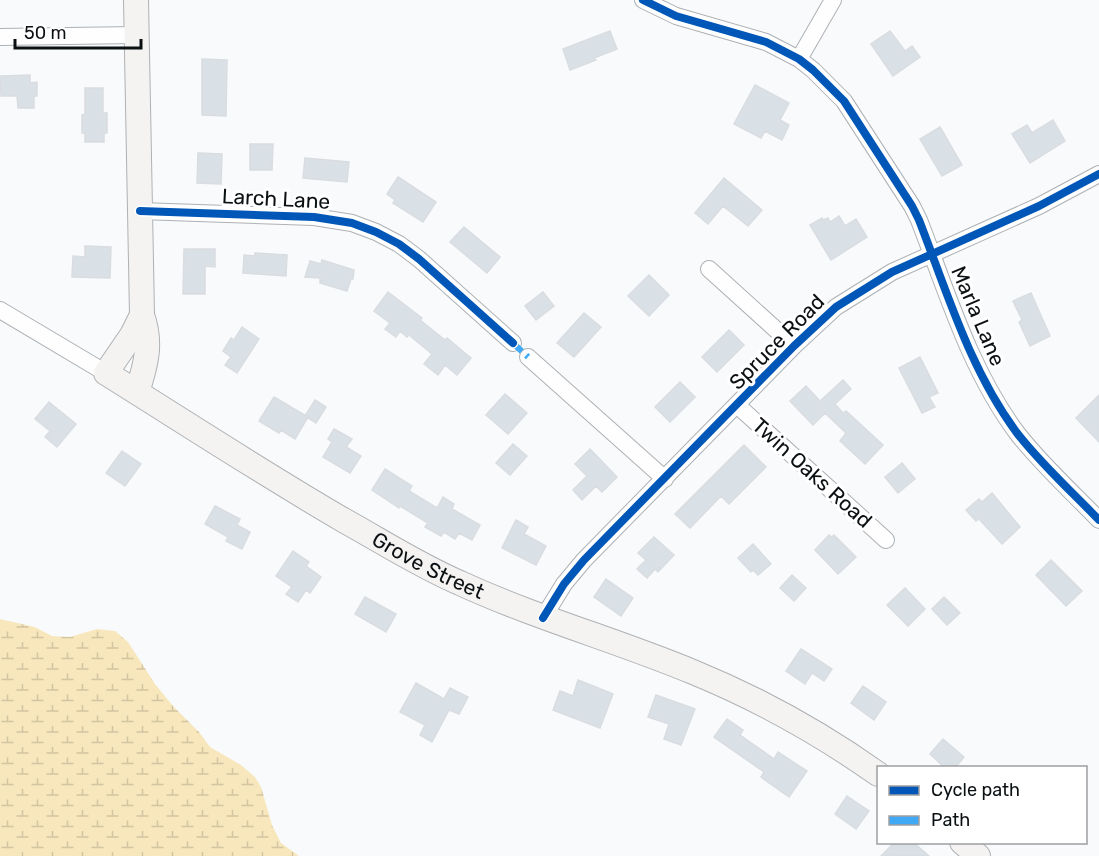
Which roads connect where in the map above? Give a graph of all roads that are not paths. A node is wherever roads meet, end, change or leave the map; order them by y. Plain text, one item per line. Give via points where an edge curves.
1 (136, 0) edge
2 (643, 0) edge
3 (832, 0) edge
4 (136, 34) junction
5 (0, 37) edge
6 (799, 59) junction
7 (1099, 174) edge
8 (140, 211) junction
9 (932, 254) junction
10 (710, 269) dead end
11 (0, 310) edge
12 (142, 315) junction
13 (513, 343) dead end
14 (794, 346) junction
15 (528, 357) dead end
16 (106, 373) junction
17 (137, 392) junction
18 (738, 406) junction
19 (665, 479) junction
20 (1099, 520) edge
21 (886, 540) dead end
22 (543, 618) junction
23 (877, 773) edge
24 (964, 844) edge
25 (978, 856) edge

1 - 4 main road
2 - 6 street, Marla Lane via 676,16 766,42
3 - 6 street
4 - 5 street
4 - 8 main road
6 - 9 street, Marla Lane via 828,82 855,118 912,206
7 - 9 street, Spruce Road
8 - 12 main road
8 - 13 street, Larch Lane via 314,217 364,227 409,251
9 - 14 street, Spruce Road via 880,278 848,299
9 - 20 street, Marla Lane via 956,319 1007,418 1029,448
10 - 14 street
11 - 16 street, Grove Street
12 - 16 main road
12 - 17 main road via 148,347
14 - 18 street, Spruce Road
15 - 19 street
16 - 17 main road, Grove Street
17 - 22 main road, Grove Street via 399,552 457,582
18 - 19 street, Spruce Road
18 - 21 street, Twin Oaks Road
19 - 22 street, Spruce Road via 584,560
22 - 23 main road, Grove Street via 741,693 811,729
24 - 25 main road

